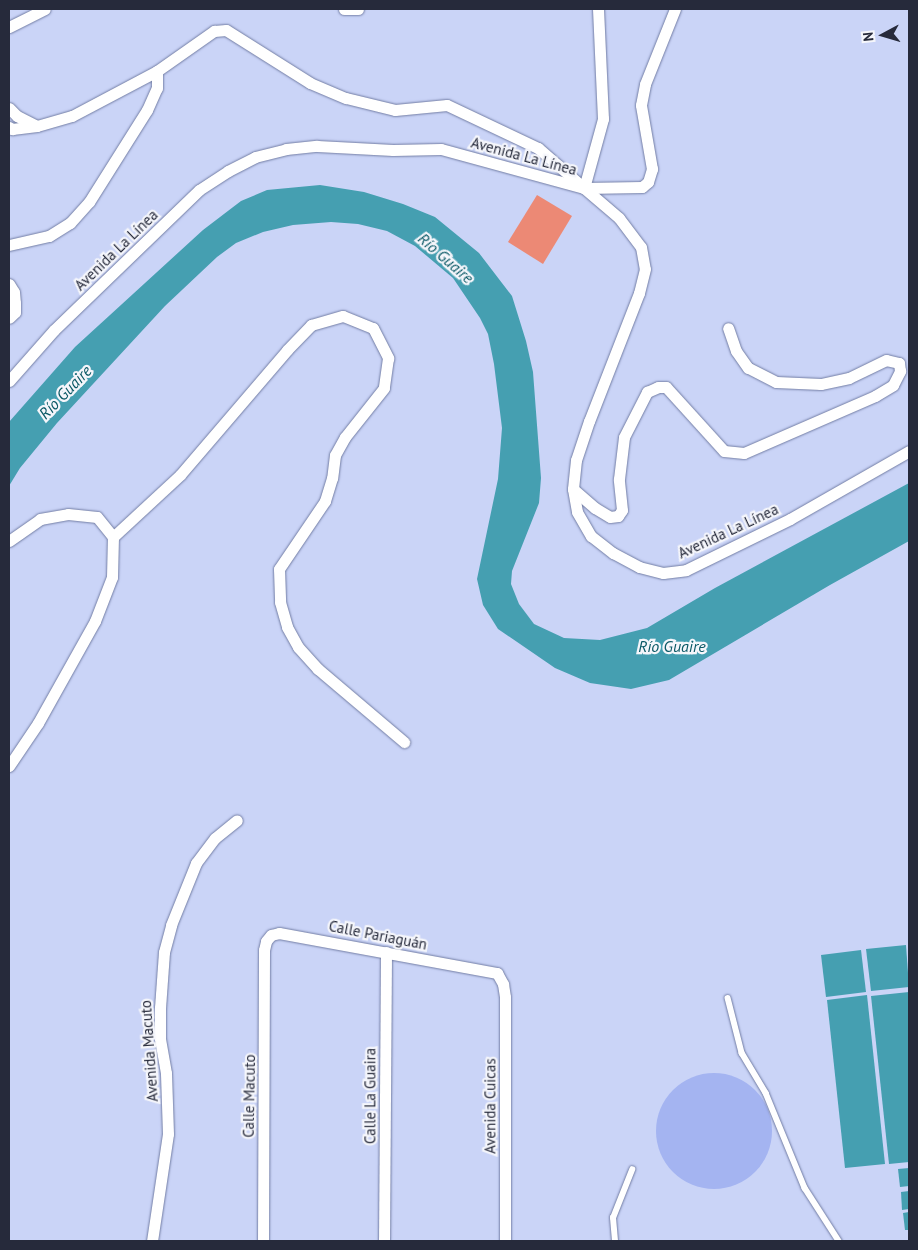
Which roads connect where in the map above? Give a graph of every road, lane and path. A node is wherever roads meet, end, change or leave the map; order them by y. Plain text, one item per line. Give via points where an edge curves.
1 (45, 9) edge
2 (344, 9) edge
3 (358, 9) edge
4 (598, 9) edge
5 (676, 9) edge
6 (9, 27) edge
7 (158, 71) junction
8 (9, 108) edge
9 (37, 126) junction
10 (9, 127) edge
11 (584, 188) junction
12 (9, 245) edge
13 (9, 284) edge
14 (9, 318) edge
15 (728, 328) dead end
16 (9, 382) edge
17 (909, 450) edge
18 (573, 489) junction
19 (113, 537) junction
20 (9, 541) edge
21 (404, 742) dead end
22 (9, 766) edge
23 (237, 820) dead end
24 (264, 950) joint
25 (386, 952) junction
26 (496, 973) joint
27 (728, 998) dead end
28 (632, 1170) dead end
29 (152, 1241) edge
30 (264, 1241) edge
31 (384, 1241) edge
32 (505, 1241) edge
33 (615, 1241) edge
34 (839, 1241) edge

1 - 6 street
2 - 3 street
4 - 11 street via 602,119
5 - 11 street via 645,84 641,105 652,169 648,182 642,187
7 - 9 street via 72,116
7 - 11 street via 214,30 226,30 310,83 346,98 395,110 447,105 538,148
7 - 12 street via 157,88 147,110 89,202 70,223 49,236
8 - 9 street
9 - 10 street
11 - 16 street, Avenida La Línea via 442,150 317,146 255,157 200,190 54,330
11 - 18 street, Avenida La Línea via 619,218 641,247 645,269 639,294 579,452
13 - 14 street via 15,303
15 - 18 street via 736,350 748,368 776,382 821,384 849,378 886,360 899,363 900,371 893,385 875,396 744,453 724,451 666,387 658,387 647,392 624,437 619,479 622,510 618,516 610,517 595,508
17 - 18 street, Avenida La Línea via 772,527 686,570 663,573 639,567 591,536 577,512
19 - 20 street via 97,517 68,514 40,519
19 - 21 street via 180,475 311,325 343,316 373,328 388,358 384,388 344,437 335,455 325,500 279,570 280,602 287,627 298,647 318,669
19 - 22 street via 112,577 95,621 38,723
23 - 29 street, Avenida Macuto via 215,838 196,863 171,925 164,952 160,1038 166,1073 168,1134
24 - 25 street, Calle Pariaguán via 266,941 278,933
24 - 30 street, Calle Macuto
25 - 26 street, Calle Pariaguán
25 - 31 street, Calle La Guaira
26 - 32 street, Avenida Cuicas via 503,984 505,997
27 - 34 lane via 742,1053 766,1093 805,1188
28 - 33 lane via 613,1218

